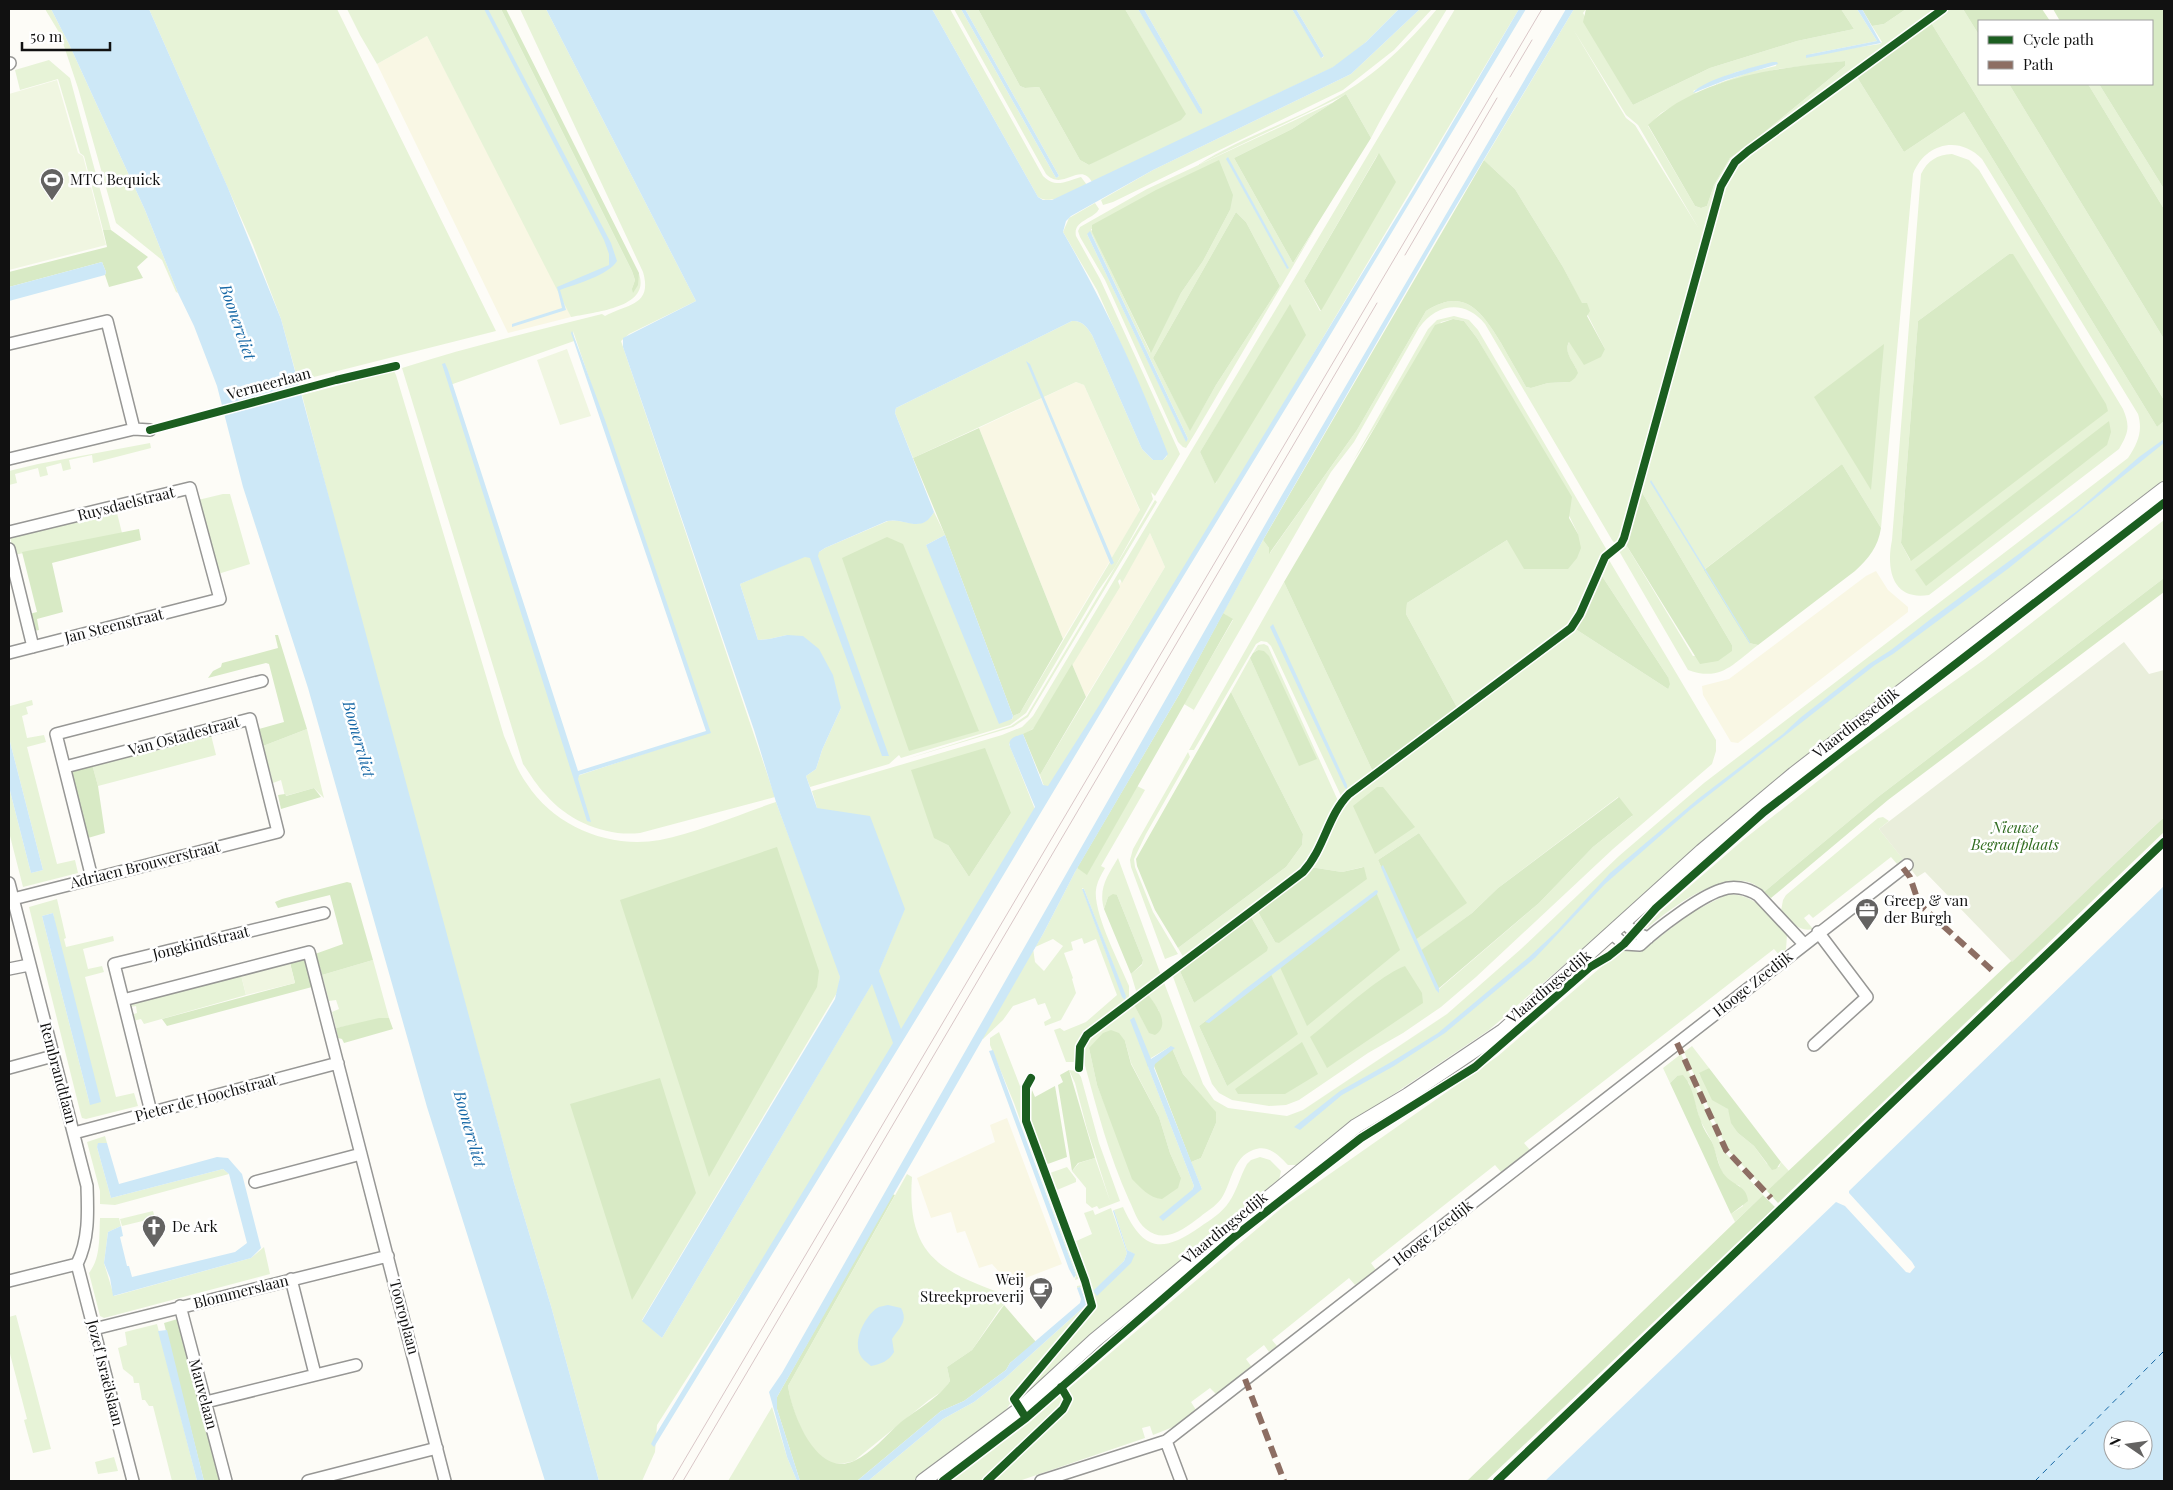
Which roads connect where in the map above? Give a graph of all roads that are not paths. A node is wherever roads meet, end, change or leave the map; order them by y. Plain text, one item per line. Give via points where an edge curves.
1 (9, 344) edge
2 (134, 429) junction
3 (150, 430) dead end
4 (9, 459) edge
5 (2164, 489) edge
6 (9, 532) edge
7 (9, 549) edge
8 (220, 599) joint
9 (33, 647) junction
10 (9, 653) edge
11 (262, 681) dead end
12 (65, 767) junction
13 (278, 832) joint
14 (1907, 865) dead end
15 (92, 878) junction
16 (9, 883) edge
17 (13, 899) junction
18 (324, 912) dead end
19 (1623, 922) junction
20 (1818, 932) junction
21 (1611, 933) junction
22 (1648, 938) junction
23 (1804, 944) junction
24 (29, 965) junction
25 (9, 969) edge
26 (123, 1000) junction
27 (1814, 1045) dead end
28 (53, 1056) junction
29 (338, 1063) junction
30 (9, 1068) edge
31 (151, 1112) junction
32 (74, 1133) junction
33 (361, 1154) junction
34 (255, 1182) dead end
35 (388, 1256) junction
36 (77, 1264) junction
37 (291, 1279) junction
38 (9, 1280) edge
39 (180, 1306) junction
40 (94, 1329) junction
41 (356, 1364) dead end
42 (315, 1374) junction
43 (206, 1402) junction
44 (1166, 1441) junction
45 (437, 1448) junction
46 (1069, 1477) edge
47 (334, 1478) edge
48 (133, 1481) edge
49 (226, 1481) edge
50 (308, 1481) edge
51 (445, 1481) edge
52 (923, 1481) edge
53 (1041, 1481) edge
54 (1181, 1481) edge

1 - 2 street via 107,321
2 - 3 street
2 - 4 street
5 - 19 street, Vlaardingsedijk via 1794,774
6 - 8 street, Ruysdaelstraat via 190,488
7 - 9 street
8 - 9 street, Jan Steenstraat
9 - 10 street, Jan Steenstraat
11 - 12 street via 56,734
12 - 13 street, Van Ostadestraat via 250,719
12 - 15 street
13 - 15 street, Adriaen Brouwerstraat
14 - 20 street, Hooge Zeedijk
15 - 17 street, Adriaen Brouwerstraat
16 - 17 street, Rembrandtlaan
17 - 24 street, Rembrandtlaan
18 - 26 street, Jongkindstraat via 114,964
19 - 21 street, Vlaardingsedijk
19 - 22 street
20 - 23 street, Hooge Zeedijk
20 - 27 street via 1867,997
21 - 22 street, Hooge Zeedijk via 1624,944 1632,946 1640,945
21 - 52 street, Vlaardingsedijk via 1502,1031 1356,1126 1095,1340 1020,1409
22 - 23 street, Hooge Zeedijk via 1698,902 1731,888 1749,890 1758,895
23 - 44 street, Hooge Zeedijk
24 - 25 street
24 - 28 street, Rembrandtlaan
26 - 29 street, Tooroplaan via 309,952
26 - 31 street, Jongkindstraat
28 - 30 street
28 - 32 street, Rembrandtlaan
29 - 31 street, Pieter de Hoochstraat
29 - 33 street, Tooroplaan
31 - 32 street, Pieter de Hoochstraat
32 - 36 street, Rembrandtlaan via 87,1186 88,1210 85,1248
33 - 34 street
33 - 35 street, Tooroplaan
35 - 37 street, Blommerslaan
35 - 45 street, Tooroplaan
36 - 38 street
36 - 40 street, Jozef Israëlslaan
37 - 39 street, Blommerslaan
37 - 42 street
39 - 40 street, Blommerslaan
39 - 43 street, Mauvelaan
40 - 48 street, Jozef Israëlslaan
41 - 42 street
42 - 43 street
43 - 49 street, Mauvelaan
44 - 46 street, Hooge Zeedijk
44 - 54 street
45 - 47 street
45 - 51 street, Tooroplaan
46 - 53 street, Hooge Zeedijk
47 - 50 street

